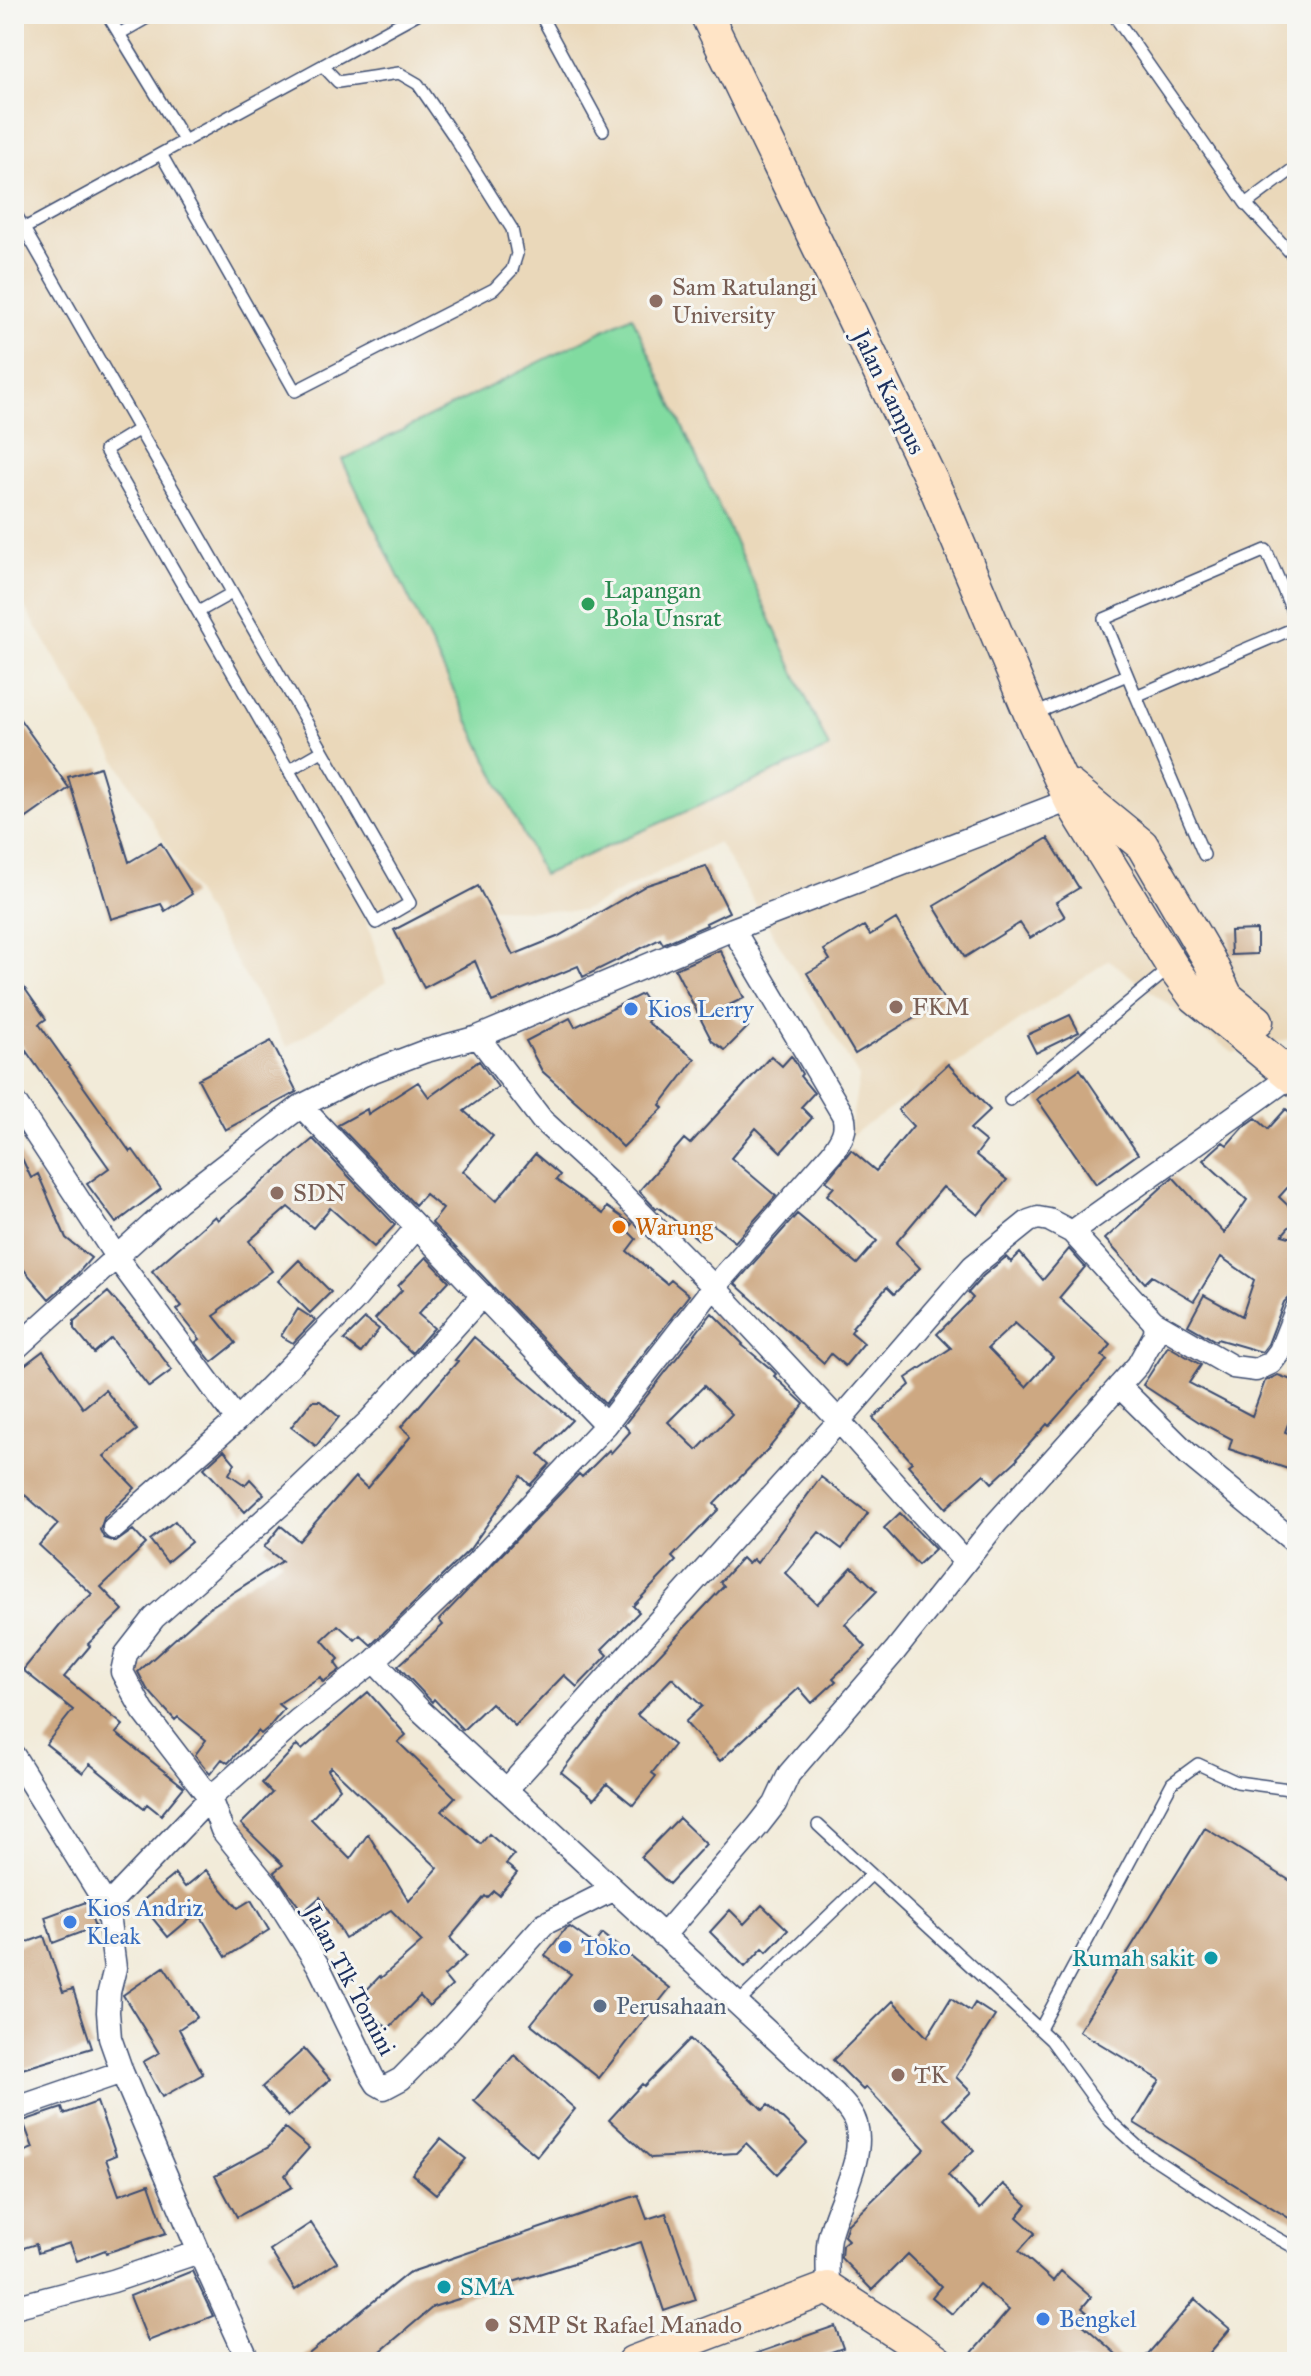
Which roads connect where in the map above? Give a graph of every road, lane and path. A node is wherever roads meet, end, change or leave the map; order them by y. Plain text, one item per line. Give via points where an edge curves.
1 (107, 14) edge
2 (154, 14) edge
3 (417, 14) edge
4 (540, 14) edge
5 (706, 14) edge
6 (1113, 14) edge
7 (1293, 14) edge
8 (1297, 19) edge
9 (119, 34) junction
10 (323, 66) junction
11 (603, 130) dead end
12 (185, 142) junction
13 (161, 154) junction
14 (1297, 166) edge
15 (1246, 204) junction
16 (14, 211) edge
17 (19, 233) edge
18 (1297, 260) edge
19 (138, 430) junction
20 (232, 593) junction
21 (198, 612) junction
22 (1297, 625) edge
23 (1127, 675) junction
24 (1136, 696) junction
25 (1031, 716) junction
26 (322, 751) junction
27 (289, 770) junction
28 (1064, 788) junction
29 (1204, 855) dead end
30 (733, 929) junction
31 (1172, 966) junction
32 (478, 1037) junction
33 (1295, 1070) edge
34 (1010, 1100) dead end
35 (14, 1101) edge
36 (301, 1106) junction
37 (417, 1227) junction
38 (1072, 1232) junction
39 (117, 1258) junction
40 (714, 1287) junction
41 (483, 1295) junction
42 (1297, 1308) edge
43 (1153, 1321) junction
44 (14, 1350) edge
45 (1119, 1386) junction
46 (237, 1420) junction
47 (839, 1421) junction
48 (606, 1425) junction
49 (114, 1528) dead end
50 (1297, 1544) edge
51 (965, 1562) junction
52 (374, 1661) junction
53 (14, 1756) edge
54 (1297, 1785) edge
55 (506, 1790) junction
56 (210, 1798) junction
57 (818, 1825) dead end
58 (871, 1875) junction
59 (612, 1890) junction
60 (107, 1906) junction
61 (663, 1936) junction
62 (737, 2004) junction
63 (1040, 2029) junction
64 (122, 2072) junction
65 (14, 2109) edge
66 (1297, 2249) edge
67 (199, 2252) junction
68 (828, 2288) junction
69 (14, 2307) edge
70 (249, 2362) edge
71 (633, 2362) edge
72 (938, 2362) edge

1 - 9 lane
2 - 9 lane
3 - 10 lane
4 - 11 lane
5 - 25 street, Jalan Kampus via 938,494
6 - 15 lane
7 - 8 lane
9 - 12 lane
10 - 12 lane
10 - 13 lane via 338,82 399,73 418,84 512,229 517,254 512,270 494,289 295,391
12 - 13 lane
13 - 17 lane
14 - 15 lane
15 - 18 lane
16 - 17 lane
17 - 19 lane
19 - 20 lane
19 - 21 lane via 105,450
20 - 21 lane
20 - 26 lane
21 - 27 lane
22 - 23 lane via 1266,550 1104,619
22 - 24 lane
23 - 24 lane
23 - 25 lane
24 - 29 lane
25 - 28 street, Jalan Kampus
26 - 27 lane
26 - 27 lane via 410,903 376,923
28 - 30 street
28 - 31 street, Jalan Kampus
28 - 33 street, Jalan Kampus via 1142,845 1227,997
30 - 32 street
30 - 40 street via 845,1122 832,1153
31 - 33 street, Jalan Kampus via 1194,996
31 - 34 lane
32 - 36 street via 387,1066
32 - 40 street via 542,1120
33 - 38 street
35 - 39 street
36 - 37 street
36 - 39 street via 178,1201
37 - 41 street
37 - 46 street via 354,1301
38 - 43 street
38 - 47 street via 1049,1220 1029,1221 973,1266
39 - 44 street
39 - 46 street
40 - 47 street
40 - 48 street
41 - 48 street
41 - 56 street via 370,1420 154,1618 126,1654 122,1672 143,1711
42 - 43 street via 1280,1351 1256,1370 1233,1367
43 - 45 street via 1154,1336
45 - 50 street via 1189,1455
45 - 51 street
46 - 49 street
47 - 51 street
47 - 55 street
48 - 52 street via 474,1565
51 - 61 street via 789,1774 757,1827
52 - 55 street
52 - 56 street
53 - 60 street
54 - 63 lane via 1289,1789 1237,1782 1198,1764 1172,1783
55 - 59 street
56 - 59 street, Jalan Tlk Tomini via 222,1830 273,1893 319,1967 372,2076 384,2088 401,2079 449,2030 544,1924
56 - 60 street
57 - 58 lane
58 - 62 lane
58 - 63 lane
59 - 61 street
60 - 64 street via 115,1968 109,1992 110,2038
61 - 62 street
62 - 68 street via 835,2094 856,2123 854,2163 829,2240
63 - 66 lane via 1110,2121 1138,2147
64 - 65 street
64 - 67 street
67 - 69 street
67 - 70 street
68 - 71 street
68 - 72 street

